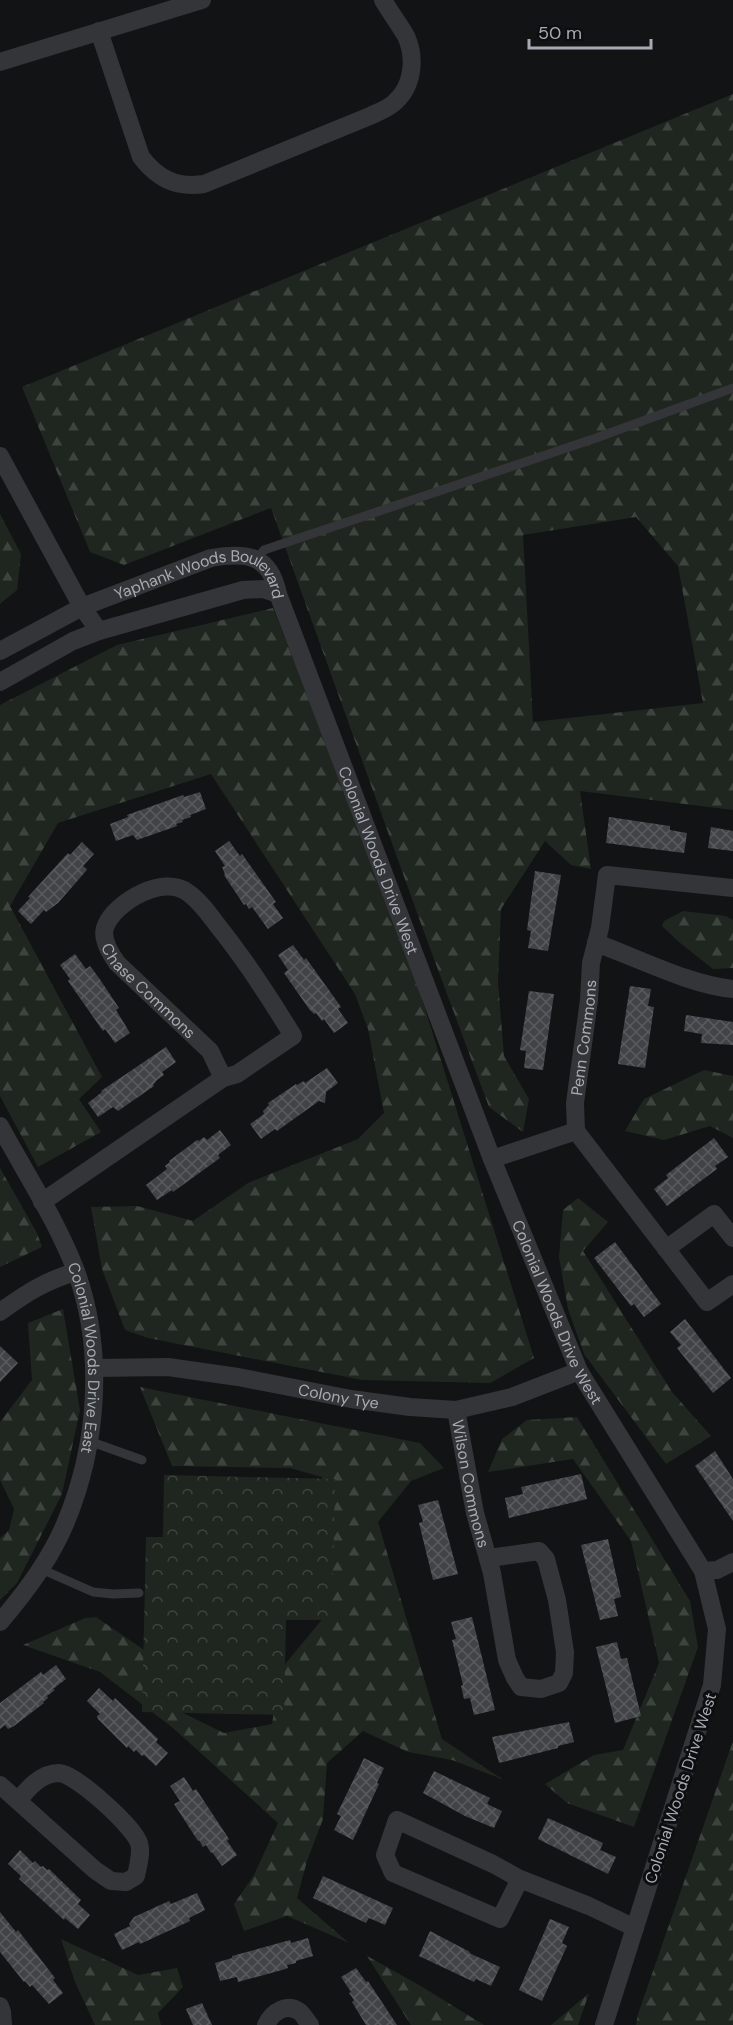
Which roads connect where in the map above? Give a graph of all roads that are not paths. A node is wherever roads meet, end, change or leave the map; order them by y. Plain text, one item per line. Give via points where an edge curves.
1 (202, 0) edge
2 (383, 0) edge
3 (99, 31) junction
4 (0, 62) edge
5 (733, 388) edge
6 (0, 456) edge
7 (257, 559) junction
8 (278, 594) junction
9 (82, 607) junction
10 (99, 631) junction
11 (0, 651) edge
12 (0, 672) edge
13 (0, 682) edge
14 (733, 888) edge
15 (596, 943) junction
16 (733, 988) edge
17 (223, 1078) junction
18 (0, 1126) edge
19 (576, 1131) junction
20 (492, 1160) junction
21 (42, 1202) junction
22 (733, 1238) edge
23 (666, 1250) junction
24 (76, 1272) junction
25 (733, 1284) edge
26 (0, 1312) edge
27 (95, 1368) junction
28 (579, 1371) junction
29 (456, 1410) junction
30 (89, 1441) junction
31 (142, 1460) dead end
32 (489, 1558) junction
33 (733, 1562) edge
34 (41, 1569) junction
35 (703, 1571) junction
36 (139, 1593) dead end
37 (0, 1622) edge
38 (725, 1629) edge
39 (0, 1785) edge
40 (18, 1801) junction
41 (520, 1879) junction
42 (635, 1928) junction
43 (0, 2006) edge
44 (3, 2025) edge
45 (266, 2025) edge
46 (310, 2025) edge
47 (604, 2025) edge

1 - 3 street
2 - 3 street via 405,35 411,53 409,80 395,102 370,116 204,184 164,180 141,157
3 - 4 street
5 - 7 lane via 264,550
6 - 9 street, Yaphank Woods Boulevard
7 - 8 street, Yaphank Woods Boulevard via 274,578
7 - 9 street, Yaphank Woods Boulevard via 244,555 211,558
8 - 10 street, Yaphank Woods Boulevard via 263,589 243,590
8 - 20 street, Colonial Woods Drive West
9 - 10 street, Yaphank Woods Boulevard
9 - 11 street, Yaphank Woods Boulevard
9 - 12 street via 60,638
10 - 13 street, Yaphank Woods Boulevard via 73,641
14 - 15 street, Penn Commons via 607,875
15 - 16 street via 687,978
15 - 19 street, Penn Commons via 575,1103
17 - 17 street, Chase Commons via 237,1074 292,1036 238,950 186,891 160,886 137,894 105,926 109,952 210,1051
17 - 21 street, Chase Commons
18 - 21 street, Colonial Woods Drive East
19 - 20 street
19 - 23 street
20 - 28 street, Colonial Woods Drive West
21 - 24 street, Colonial Woods Drive East
22 - 23 street via 714,1214
23 - 25 street via 707,1302
24 - 26 street via 54,1278
24 - 27 street, Colonial Woods Drive East via 90,1326
27 - 29 street, Colony Tye via 168,1367 363,1401
27 - 30 street, Colonial Woods Drive East
28 - 29 street, Colony Tye via 512,1397
28 - 35 street, Colonial Woods Drive West
29 - 32 street, Wilson Commons via 475,1513
30 - 31 lane
30 - 34 street, Colonial Woods Drive East via 65,1524
32 - 32 street, Wilson Commons via 507,1660 514,1678 521,1687 541,1689 559,1683 566,1652 546,1560 539,1551
33 - 35 street via 717,1570
34 - 36 lane via 93,1592
34 - 37 street, Colonial Woods Drive East
35 - 38 street, Colonial Woods Drive West
38 - 42 street, Colonial Woods Drive West via 712,1685
39 - 40 street
40 - 40 street via 111,1881 126,1882 136,1876 139,1843 125,1823 68,1776 58,1773 42,1777
41 - 41 street via 397,1820 385,1855 393,1873 500,1919
41 - 42 street
42 - 47 street, Colonial Woods Drive West
43 - 44 street
45 - 46 street via 274,2012 287,2007 300,2011

